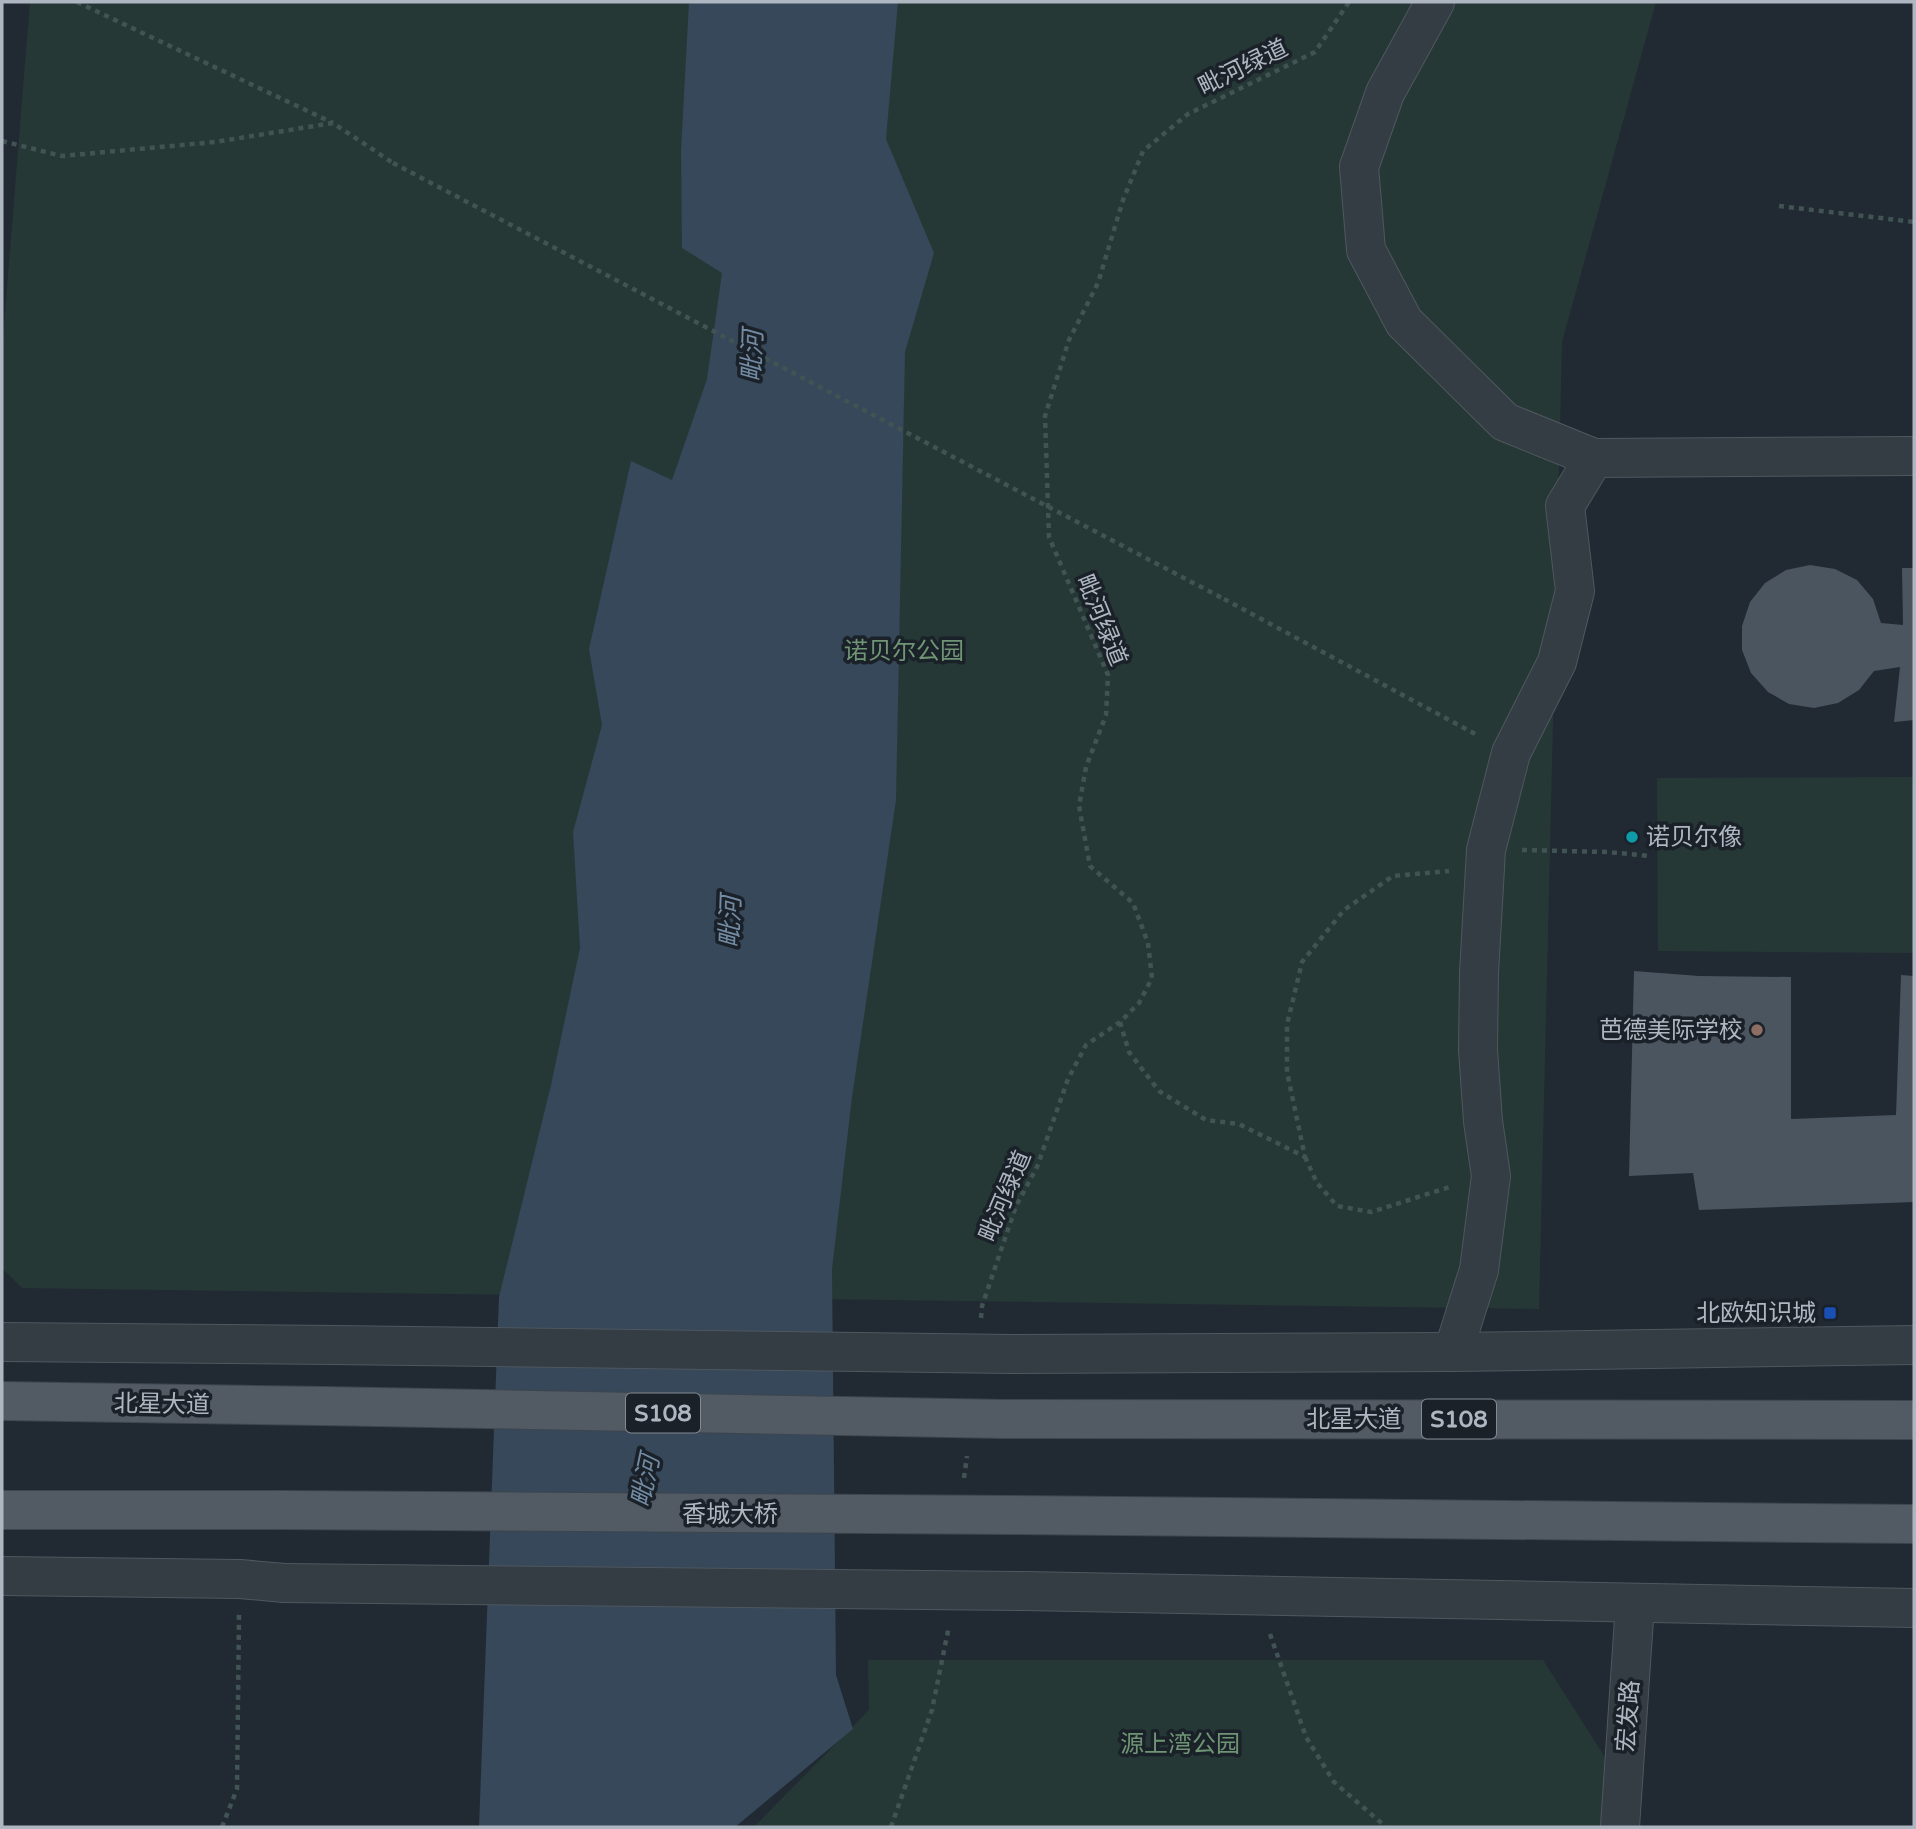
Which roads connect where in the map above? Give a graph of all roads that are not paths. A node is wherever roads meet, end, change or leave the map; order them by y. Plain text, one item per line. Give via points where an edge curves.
1 (1435, 2) edge
2 (1914, 456) edge
3 (1594, 458) junction
4 (2, 1342) edge
5 (1914, 1345) edge
6 (1452, 1352) junction
7 (2, 1401) edge
8 (1914, 1420) edge
9 (2, 1510) edge
10 (1914, 1524) edge
11 (2, 1576) edge
12 (1635, 1604) junction
13 (1914, 1608) edge
14 (1620, 1827) edge

1 - 3 street via 1385,93 1359,167 1366,250 1404,322 1505,422
2 - 3 street
3 - 6 street via 1565,506 1575,591 1557,662 1511,753 1485,858 1478,1050 1491,1177 1479,1270
4 - 6 street, bridge via 1013,1354
5 - 6 street
7 - 8 main road, 北星大道 / S108, bridge via 1003,1419
9 - 10 main road, 香城大桥, bridge
11 - 12 street, bridge
12 - 13 street
12 - 14 street, 宏发路

